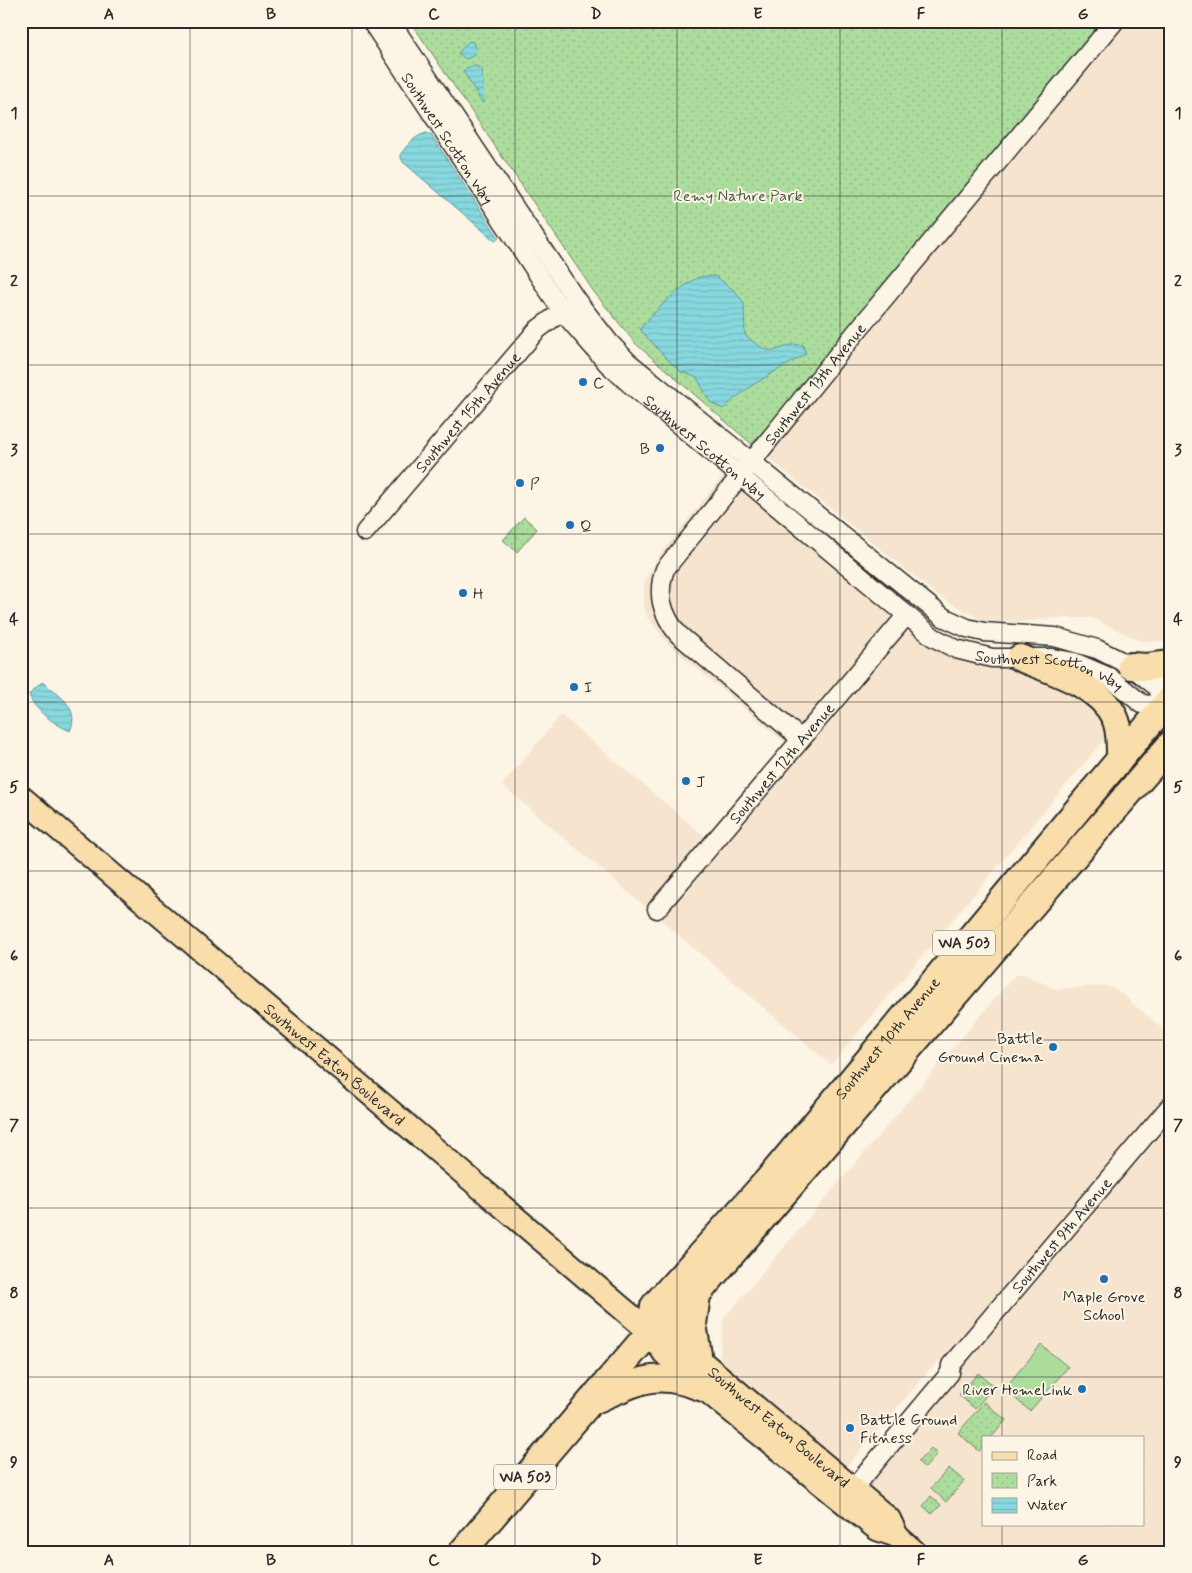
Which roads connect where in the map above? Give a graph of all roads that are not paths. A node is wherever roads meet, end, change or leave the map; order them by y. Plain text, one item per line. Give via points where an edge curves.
1 (371, 21) edge
2 (390, 21) edge
3 (1116, 21) edge
4 (570, 306) junction
5 (752, 463) junction
6 (741, 477) junction
7 (365, 532) dead end
8 (906, 616) junction
9 (1020, 658) junction
10 (1171, 664) edge
11 (1131, 666) junction
12 (1168, 706) edge
13 (801, 739) junction
14 (1171, 744) edge
15 (1120, 756) junction
16 (21, 797) edge
17 (657, 909) dead end
18 (1171, 1105) edge
19 (697, 1295) junction
20 (650, 1332) junction
21 (699, 1360) junction
22 (703, 1388) junction
23 (589, 1403) junction
24 (796, 1463) junction
25 (848, 1484) junction
26 (897, 1536) junction
27 (462, 1552) edge
28 (915, 1552) edge

1 - 4 street, Southwest Scotton Way
2 - 4 street, Southwest Scotton Way
3 - 5 street, Southwest 13th Avenue
4 - 5 street, Southwest Scotton Way via 628,362
4 - 6 street, Southwest Scotton Way via 608,364
4 - 7 street, Southwest 15th Avenue via 537,330
5 - 6 street, Southwest 13th Avenue
5 - 11 street, Southwest Scotton Way via 942,617 968,628 999,635 1071,640
6 - 8 street, Southwest Scotton Way
6 - 13 street, Southwest 13th Avenue via 665,569 660,581 664,614 678,634
8 - 9 street, Southwest Scotton Way via 932,637 956,649 992,658
8 - 13 street, Southwest 12th Avenue
9 - 12 street, Southwest Scotton Way via 1074,662 1109,677 1142,704
9 - 15 highway via 1078,683 1109,708 1118,729
10 - 11 highway
11 - 12 street, Southwest Scotton Way via 1158,688
12 - 15 highway, Southwest 10th Avenue / WA 503
13 - 17 street, Southwest 12th Avenue
14 - 19 highway, Southwest 10th Avenue / WA 503
15 - 20 highway, Southwest 10th Avenue / WA 503 via 767,1181 654,1306
16 - 20 main road, Southwest Eaton Boulevard
18 - 25 street, Southwest 9th Avenue via 951,1365 950,1373
19 - 20 highway, Southwest 10th Avenue / WA 503 via 673,1322
19 - 21 highway via 693,1324
20 - 21 main road, Southwest Eaton Boulevard via 676,1340
20 - 22 main road, Southwest Eaton Boulevard via 664,1353
20 - 23 highway, Southwest 10th Avenue / WA 503
21 - 25 main road, Southwest Eaton Boulevard
22 - 23 highway via 661,1377 637,1382
22 - 24 main road, Southwest Eaton Boulevard
23 - 27 highway, Southwest 10th Avenue / WA 503
24 - 25 main road via 819,1471 841,1489
24 - 26 main road, Southwest Eaton Boulevard via 877,1530
25 - 26 main road, Southwest Eaton Boulevard via 889,1519
26 - 28 main road, Southwest Eaton Boulevard

